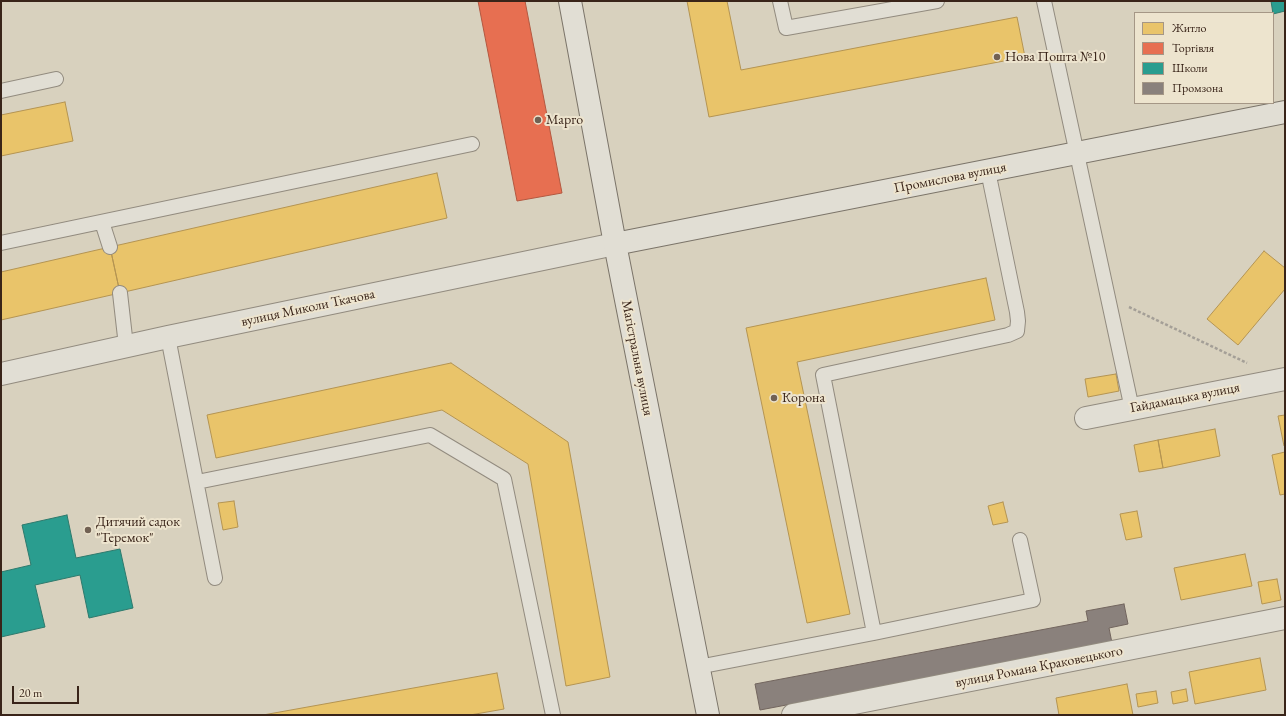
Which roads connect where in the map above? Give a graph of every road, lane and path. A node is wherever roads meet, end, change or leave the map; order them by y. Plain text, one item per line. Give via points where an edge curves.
1 (570, 1) edge
2 (780, 1) edge
3 (937, 1) edge
4 (1044, 1) edge
5 (56, 79) dead end
6 (1, 91) edge
7 (1285, 112) edge
8 (472, 144) dead end
9 (1076, 152) junction
10 (988, 171) junction
11 (102, 222) junction
12 (1, 243) edge
13 (615, 244) junction
14 (110, 247) dead end
15 (120, 293) dead end
16 (1108, 297) junction
17 (168, 337) junction
18 (126, 346) junction
19 (1, 374) edge
20 (1284, 379) edge
21 (1132, 409) junction
22 (1086, 418) dead end
23 (197, 482) junction
24 (1020, 540) dead end
25 (215, 578) dead end
26 (1285, 618) edge
27 (874, 633) junction
28 (698, 667) junction
29 (552, 715) edge
30 (708, 715) edge
31 (793, 715) edge

1 - 13 street, Магістральна вулиця
2 - 3 lane via 786,28
4 - 9 lane
5 - 6 lane
7 - 9 street, Промислова вулиця
8 - 11 lane
9 - 10 street, Промислова вулиця
9 - 16 lane
10 - 13 street, Промислова вулиця
10 - 27 lane via 1017,312 1016,331 1008,335 823,375
11 - 12 lane
11 - 14 lane
13 - 17 street, вулиця Миколи Ткачова
13 - 28 street, Магістральна вулиця
15 - 18 lane
16 - 20 path
16 - 21 lane
17 - 18 street, вулиця Миколи Ткачова
17 - 23 lane
18 - 19 street, вулиця Миколи Ткачова
20 - 21 street, Гайдамацька вулиця
21 - 22 street, Гайдамацька вулиця
23 - 25 lane
23 - 29 lane via 430,435 504,479
24 - 27 lane via 1033,600
26 - 31 street, вулиця Романа Краковецького
27 - 28 lane
28 - 30 street, Магістральна вулиця

